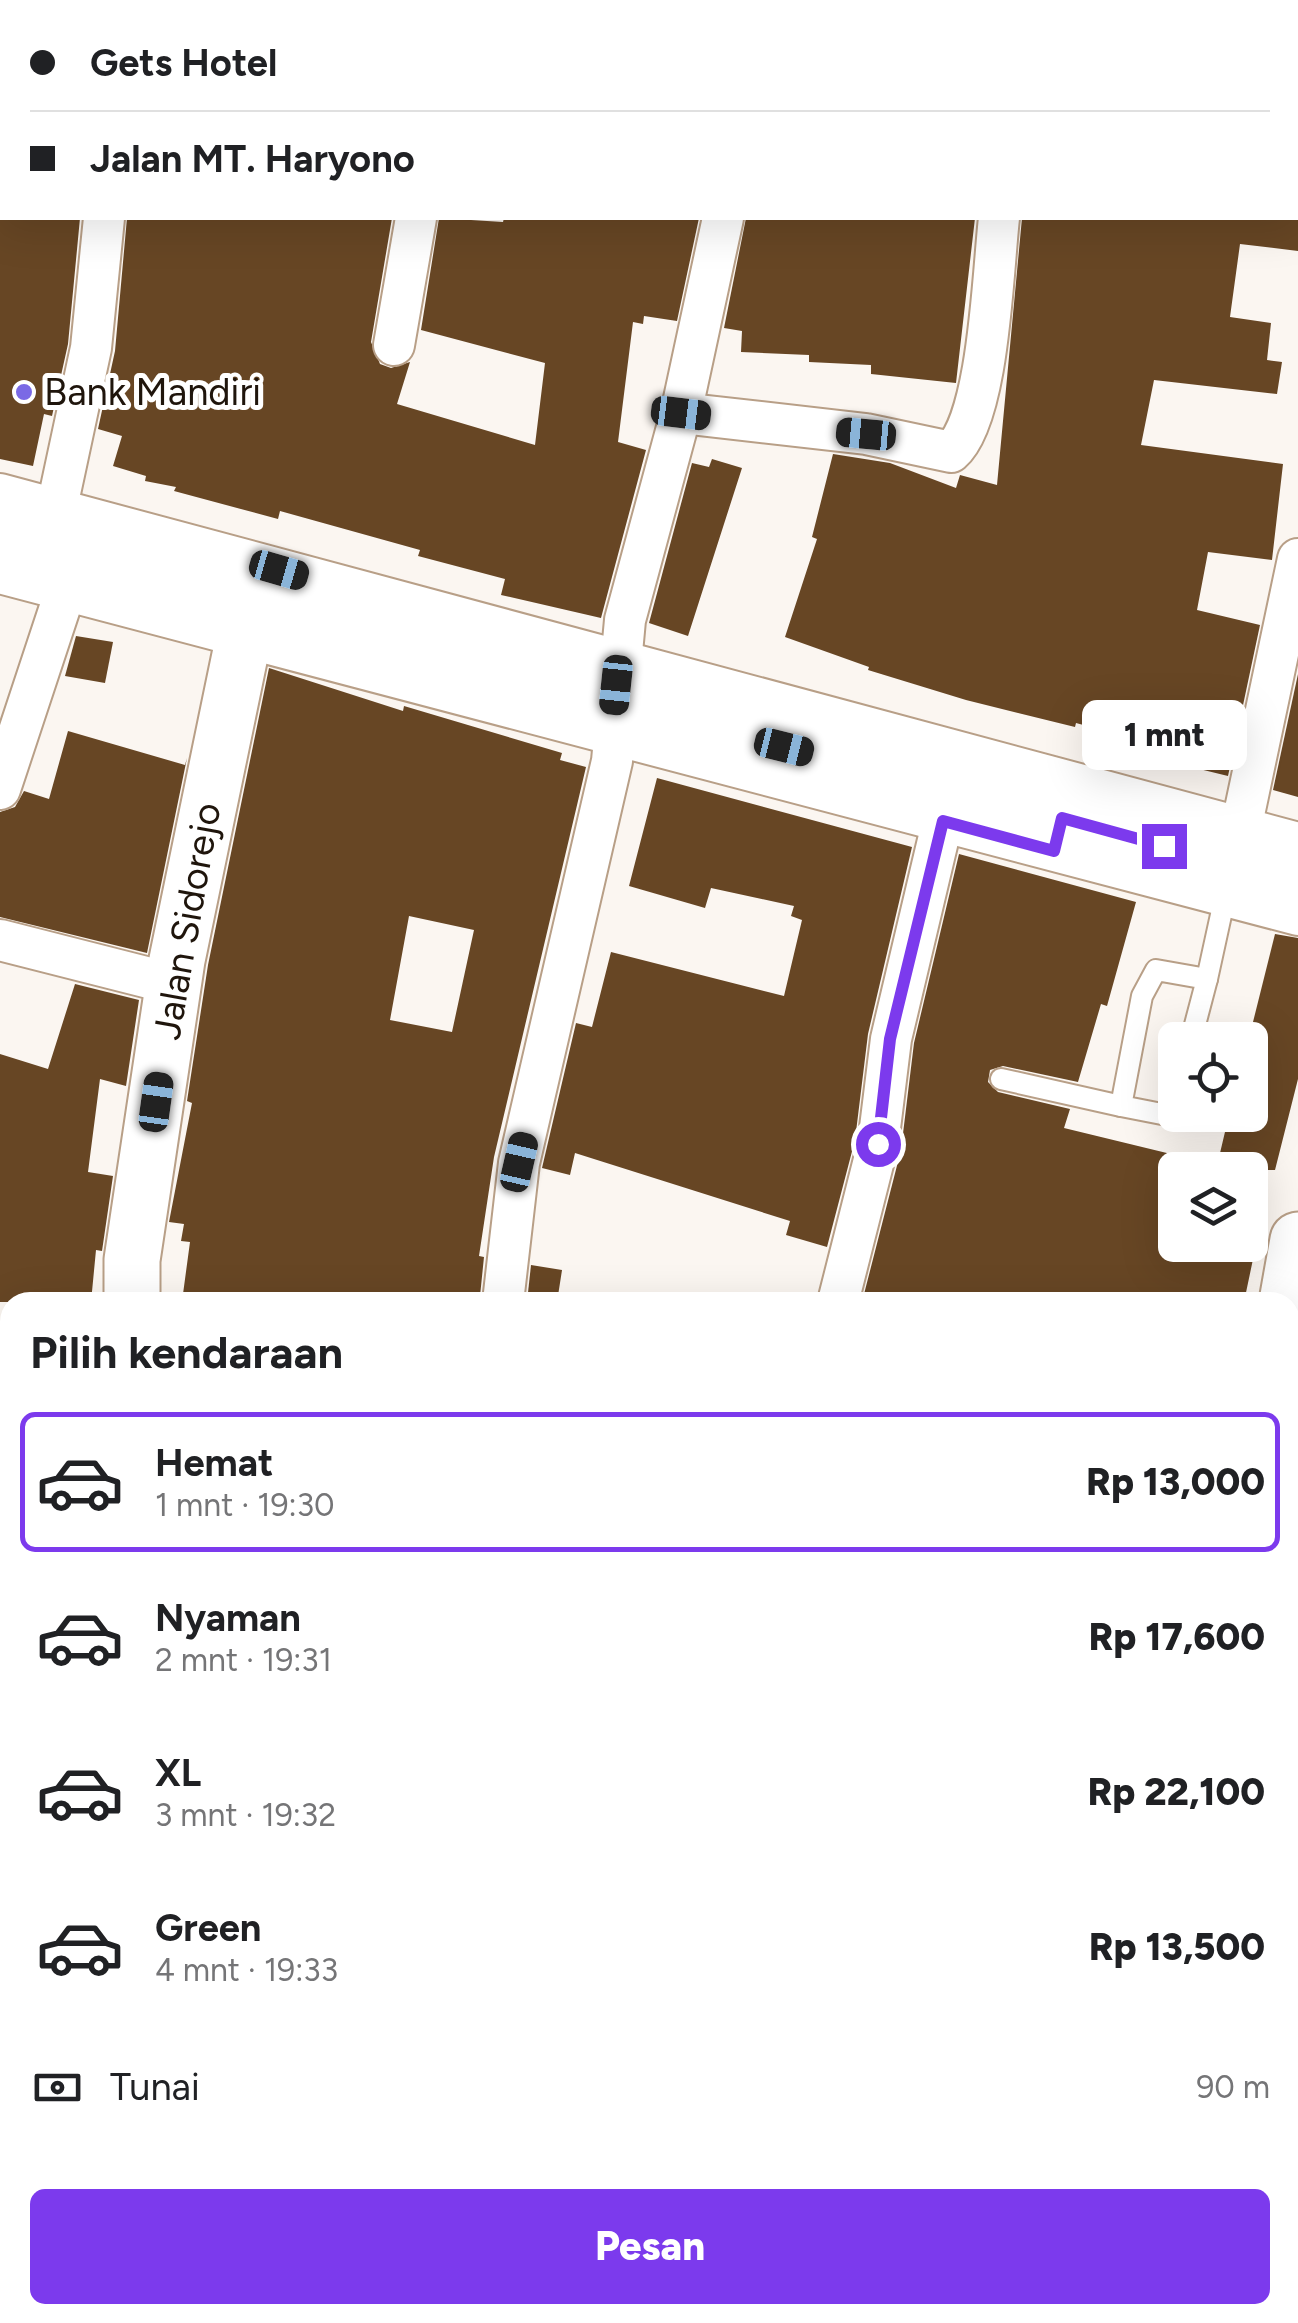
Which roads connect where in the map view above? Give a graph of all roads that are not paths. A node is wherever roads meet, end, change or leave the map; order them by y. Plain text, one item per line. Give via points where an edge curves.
1 (104, 220) edge
2 (416, 220) edge
3 (723, 220) edge
4 (999, 220) edge
5 (394, 345) dead end
6 (681, 413) junction
7 (0, 494) edge
8 (41, 553) edge
9 (1298, 558) edge
10 (248, 620) junction
11 (444, 636) junction
12 (615, 701) junction
13 (752, 736) junction
14 (0, 789) edge
15 (947, 804) junction
16 (1298, 843) edge
17 (1233, 863) junction
18 (1298, 882) edge
19 (1298, 914) edge
20 (0, 940) edge
21 (1206, 979) junction
22 (173, 984) junction
23 (1195, 1022) edge
24 (1001, 1079) dead end
25 (1121, 1106) junction
26 (1158, 1113) edge
27 (1298, 1240) edge
28 (132, 1292) edge
29 (504, 1292) edge
30 (841, 1292) edge
31 (1290, 1292) edge

1 - 8 street via 96,320
2 - 5 street
3 - 6 street
4 - 6 street via 978,396 966,434 951,452 866,434
6 - 12 street via 625,620
7 - 8 street
8 - 10 main road
8 - 11 street
8 - 14 street
9 - 17 street
10 - 11 main road
10 - 12 street
10 - 22 main road, Jalan Sidorejo
11 - 12 main road
12 - 13 main road
12 - 29 street via 597,833 519,1162
13 - 15 main road
13 - 17 street
15 - 17 main road via 1058,834
15 - 30 street via 890,1039 878,1144
16 - 17 street
17 - 18 main road
17 - 19 street
17 - 21 lane
20 - 22 street
21 - 23 lane
21 - 25 lane via 1156,970 1142,996
22 - 28 main road, Jalan Sidorejo
24 - 25 lane
25 - 26 lane
27 - 31 main road

